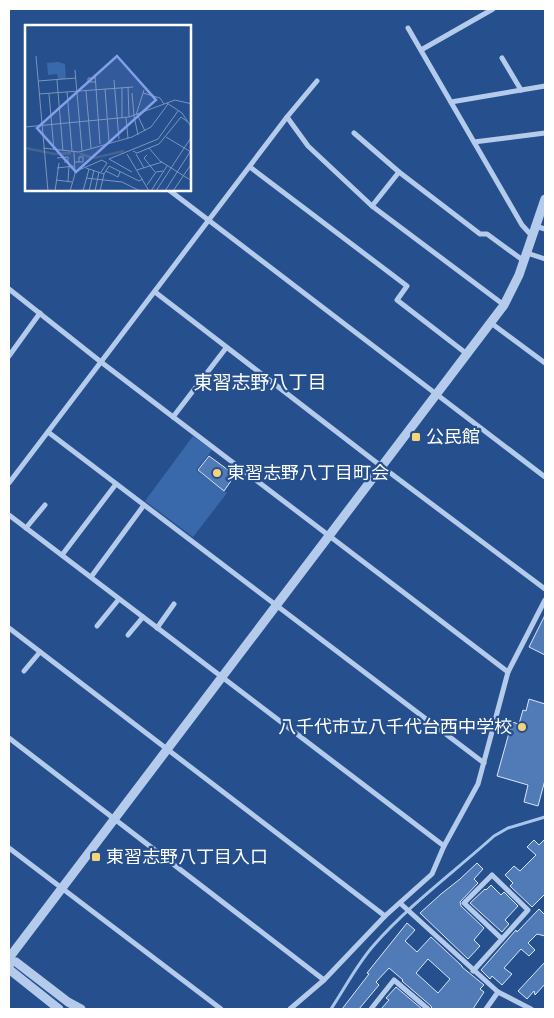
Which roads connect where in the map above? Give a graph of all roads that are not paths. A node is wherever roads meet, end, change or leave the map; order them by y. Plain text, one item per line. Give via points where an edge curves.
1 (493, 9) edge
2 (408, 28) dead end
3 (421, 50) junction
4 (502, 58) dead end
5 (317, 81) dead end
6 (545, 86) edge
7 (521, 90) junction
8 (451, 102) junction
9 (288, 117) junction
10 (354, 133) dead end
11 (545, 133) edge
12 (474, 142) junction
13 (250, 167) junction
14 (399, 172) junction
15 (170, 191) edge
16 (545, 199) edge
17 (372, 206) junction
18 (209, 221) junction
19 (535, 226) junction
20 (545, 229) edge
21 (532, 236) junction
22 (526, 257) junction
23 (545, 259) edge
24 (10, 291) edge
25 (154, 292) junction
26 (504, 306) junction
27 (40, 313) junction
28 (491, 323) junction
29 (226, 348) junction
30 (467, 354) junction
31 (9, 356) edge
32 (101, 362) junction
33 (545, 363) edge
34 (436, 394) junction
35 (173, 417) junction
36 (48, 432) junction
37 (381, 466) junction
38 (545, 477) edge
39 (9, 483) edge
40 (116, 484) junction
41 (144, 505) junction
42 (45, 506) dead end
43 (9, 515) edge
44 (26, 528) junction
45 (329, 536) junction
46 (62, 555) junction
47 (91, 577) junction
48 (545, 589) edge
49 (119, 599) junction
50 (545, 600) edge
51 (174, 604) dead end
52 (276, 606) junction
53 (143, 617) junction
54 (97, 626) dead end
55 (9, 628) edge
56 (157, 628) junction
57 (128, 635) dead end
58 (40, 652) junction
59 (24, 671) dead end
60 (508, 672) junction
61 (221, 676) junction
62 (9, 738) edge
63 (167, 749) junction
64 (484, 763) junction
65 (114, 818) junction
66 (444, 846) junction
67 (9, 848) edge
68 (61, 888) junction
69 (402, 905) junction
70 (385, 916) junction
71 (502, 939) junction
72 (9, 960) edge
73 (9, 967) edge
74 (473, 971) junction
75 (324, 980) junction
76 (498, 992) junction
77 (60, 1009) edge
78 (81, 1009) edge
79 (221, 1009) edge
80 (290, 1009) edge
81 (371, 1009) edge
82 (428, 1009) edge
83 (486, 1009) edge
84 (531, 1009) edge

1 - 3 street
2 - 3 street
3 - 8 street
4 - 7 street
5 - 9 street
6 - 7 street
7 - 8 street
8 - 12 street
9 - 13 street
9 - 17 street via 308,146
10 - 14 street
11 - 12 street
12 - 21 street via 522,225
13 - 18 street
13 - 30 street via 407,286 397,300
14 - 17 street
14 - 22 street via 480,234 487,234
15 - 18 street
16 - 19 street
17 - 26 street
18 - 25 street
18 - 34 street
19 - 20 street
19 - 21 street
21 - 22 street
22 - 23 street
22 - 26 street
24 - 27 street
25 - 29 street
25 - 32 street
26 - 28 street
27 - 31 street
27 - 32 street
28 - 30 street
28 - 33 street
29 - 35 street
29 - 37 street
30 - 34 street
32 - 35 street
32 - 36 street
34 - 37 street
34 - 38 street
35 - 45 street
36 - 39 street
36 - 40 street
37 - 45 street
37 - 48 street
40 - 41 street
40 - 46 street
41 - 47 street
41 - 52 street
42 - 44 street
43 - 44 street
44 - 46 street
45 - 52 street
45 - 60 street
46 - 47 street
47 - 49 street
49 - 53 street
49 - 54 street
50 - 60 street
51 - 56 street
52 - 61 street
52 - 64 street
53 - 56 street
53 - 57 street
55 - 58 street
56 - 61 street
58 - 59 street
58 - 63 street
60 - 64 street
61 - 63 street
61 - 66 street
62 - 65 street
63 - 65 street
63 - 70 street
64 - 66 street via 478,784
65 - 68 street
65 - 75 street
66 - 69 street via 432,874
67 - 68 street
68 - 72 street
68 - 79 street
69 - 70 street
69 - 74 street
70 - 75 street
71 - 71 street via 528,910 492,875 464,903
71 - 74 street
72 - 78 street
73 - 77 street
74 - 76 street
75 - 80 street
76 - 83 street
76 - 84 street
81 - 82 street via 394,980

